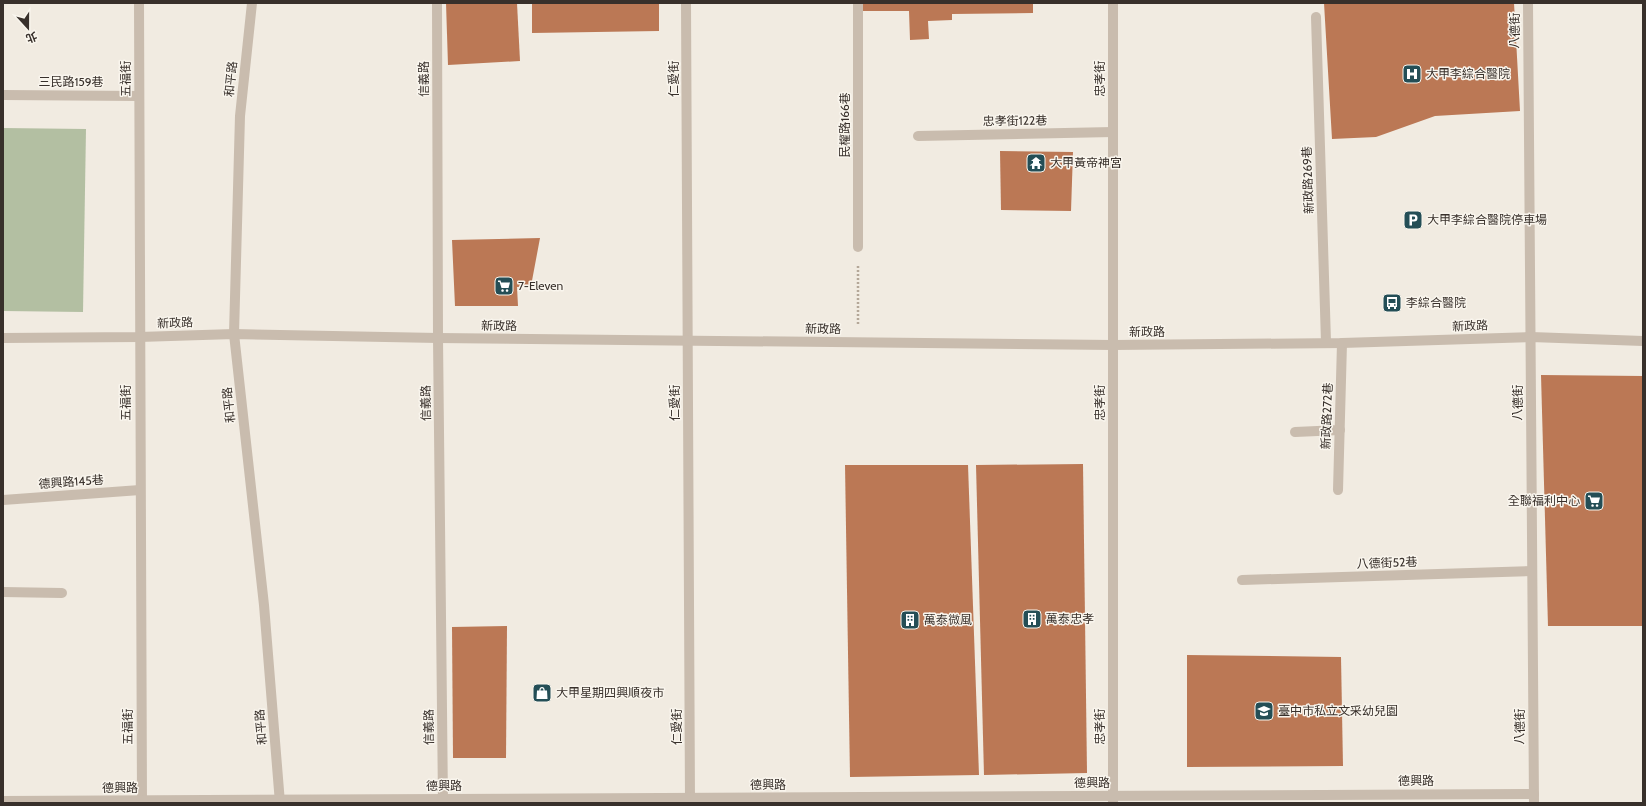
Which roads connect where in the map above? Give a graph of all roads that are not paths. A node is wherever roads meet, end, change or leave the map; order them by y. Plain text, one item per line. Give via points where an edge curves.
1 (139, 3) edge
2 (252, 3) edge
3 (437, 3) edge
4 (686, 3) edge
5 (858, 3) edge
6 (1113, 3) edge
7 (1528, 3) edge
8 (1316, 17) dead end
9 (3, 95) edge
10 (139, 96) junction
11 (1113, 132) junction
12 (918, 136) dead end
13 (858, 246) road end
14 (234, 334) junction
15 (139, 337) junction
16 (1531, 337) junction
17 (3, 338) edge
18 (438, 338) junction
19 (688, 340) junction
20 (1643, 341) edge
21 (1326, 342) junction
22 (1342, 343) junction
23 (1113, 345) junction
24 (1340, 430) junction
25 (1296, 432) dead end
26 (140, 490) junction
27 (1338, 490) dead end
28 (3, 500) edge
29 (1532, 572) junction
30 (1242, 580) dead end
31 (3, 592) edge
32 (62, 593) dead end
33 (1534, 798) edge
34 (1113, 799) edge
35 (3, 801) edge
36 (443, 801) edge
37 (690, 801) edge
38 (142, 802) edge
39 (280, 802) edge

1 - 10 street, 五福街
2 - 14 street, 和平路 via 240,116
3 - 18 street, 信義路
4 - 19 street, 仁愛街
5 - 13 street, 民權路166巷
6 - 11 street, 忠孝街
7 - 16 street, 八德街
8 - 21 street, 新政路269巷
9 - 10 street, 三民路159巷
10 - 15 street, 五福街
11 - 12 street, 忠孝街122巷
11 - 23 street, 忠孝街
14 - 15 street, 新政路
14 - 18 street, 新政路
14 - 39 street, 和平路 via 264,605
15 - 17 street, 新政路
15 - 26 street, 五福街
16 - 20 street, 新政路
16 - 22 street, 新政路
16 - 29 street, 八德街
18 - 19 street, 新政路
18 - 36 street, 信義路
19 - 23 street, 新政路
19 - 37 street, 仁愛街
21 - 22 street, 新政路
21 - 23 street, 新政路
22 - 24 street, 新政路272巷
23 - 34 street, 忠孝街
24 - 25 street
24 - 27 street, 新政路272巷
26 - 28 street, 德興路145巷
26 - 38 street, 五福街
29 - 30 street, 八德街52巷
29 - 33 street, 八德街
31 - 32 street
33 - 34 street, 德興路
34 - 37 street, 德興路
35 - 38 street, 德興路
36 - 37 street, 德興路
36 - 39 street, 德興路
38 - 39 street, 德興路

